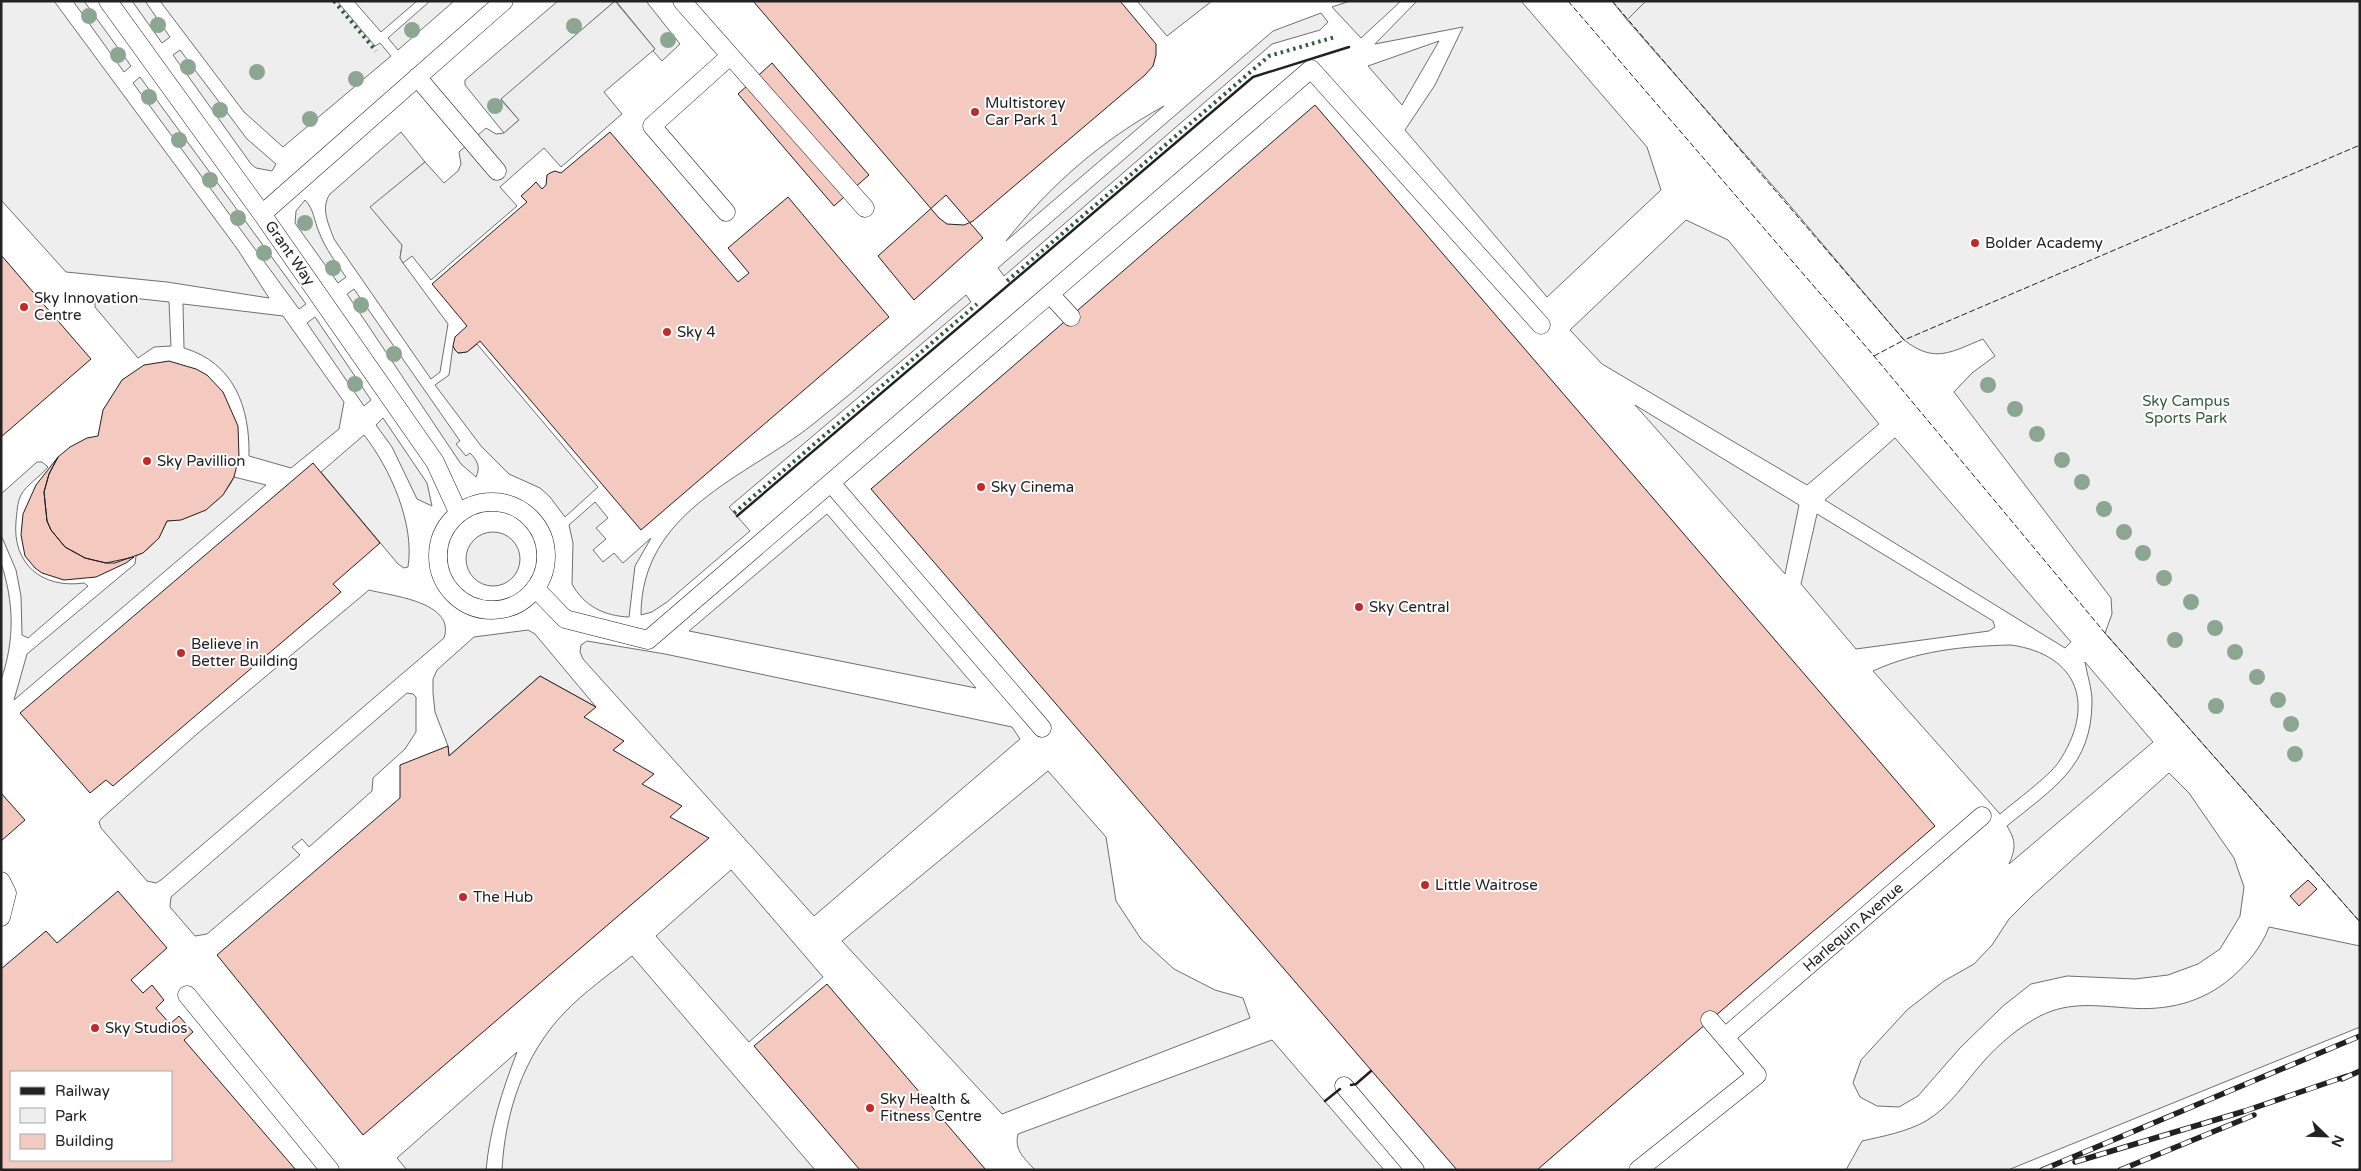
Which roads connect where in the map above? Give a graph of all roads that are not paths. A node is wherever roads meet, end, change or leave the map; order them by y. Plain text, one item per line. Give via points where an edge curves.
1 (108, 1) edge
2 (504, 1) edge
3 (682, 1) edge
4 (730, 56) junction
5 (417, 77) junction
6 (497, 171) dead end
7 (865, 208) dead end
8 (726, 212) dead end
9 (262, 214) junction
10 (1050, 294) junction
11 (1071, 317) dead end
12 (1541, 325) dead end
13 (831, 482) junction
14 (458, 512) junction
15 (535, 588) junction
16 (1042, 728) dead end
17 (1982, 816) dead end
18 (1, 881) edge
19 (1, 917) edge
20 (187, 995) dead end
21 (1710, 1020) dead end
22 (1725, 1037) junction
23 (1344, 1086) dead end
24 (330, 1170) edge
25 (1415, 1170) edge
26 (1638, 1170) edge

1 - 9 lane, Grant Way
2 - 5 lane
3 - 4 lane
4 - 7 lane
4 - 8 lane via 652,126
5 - 6 lane
5 - 9 lane
9 - 14 lane, Grant Way via 435,462
10 - 11 lane
10 - 12 lane via 1311,69
10 - 13 lane
13 - 15 lane via 648,640 565,619
13 - 16 lane
14 - 15 lane via 494,501 513,506 529,516 540,531 546,549 545,568
14 - 15 lane via 447,524 437,557 440,574 448,589 468,604 493,610 509,607
17 - 22 lane, Harlequin Avenue
18 - 19 lane via 7,893
20 - 24 lane
21 - 22 lane
22 - 26 lane via 1757,1075
23 - 25 lane

